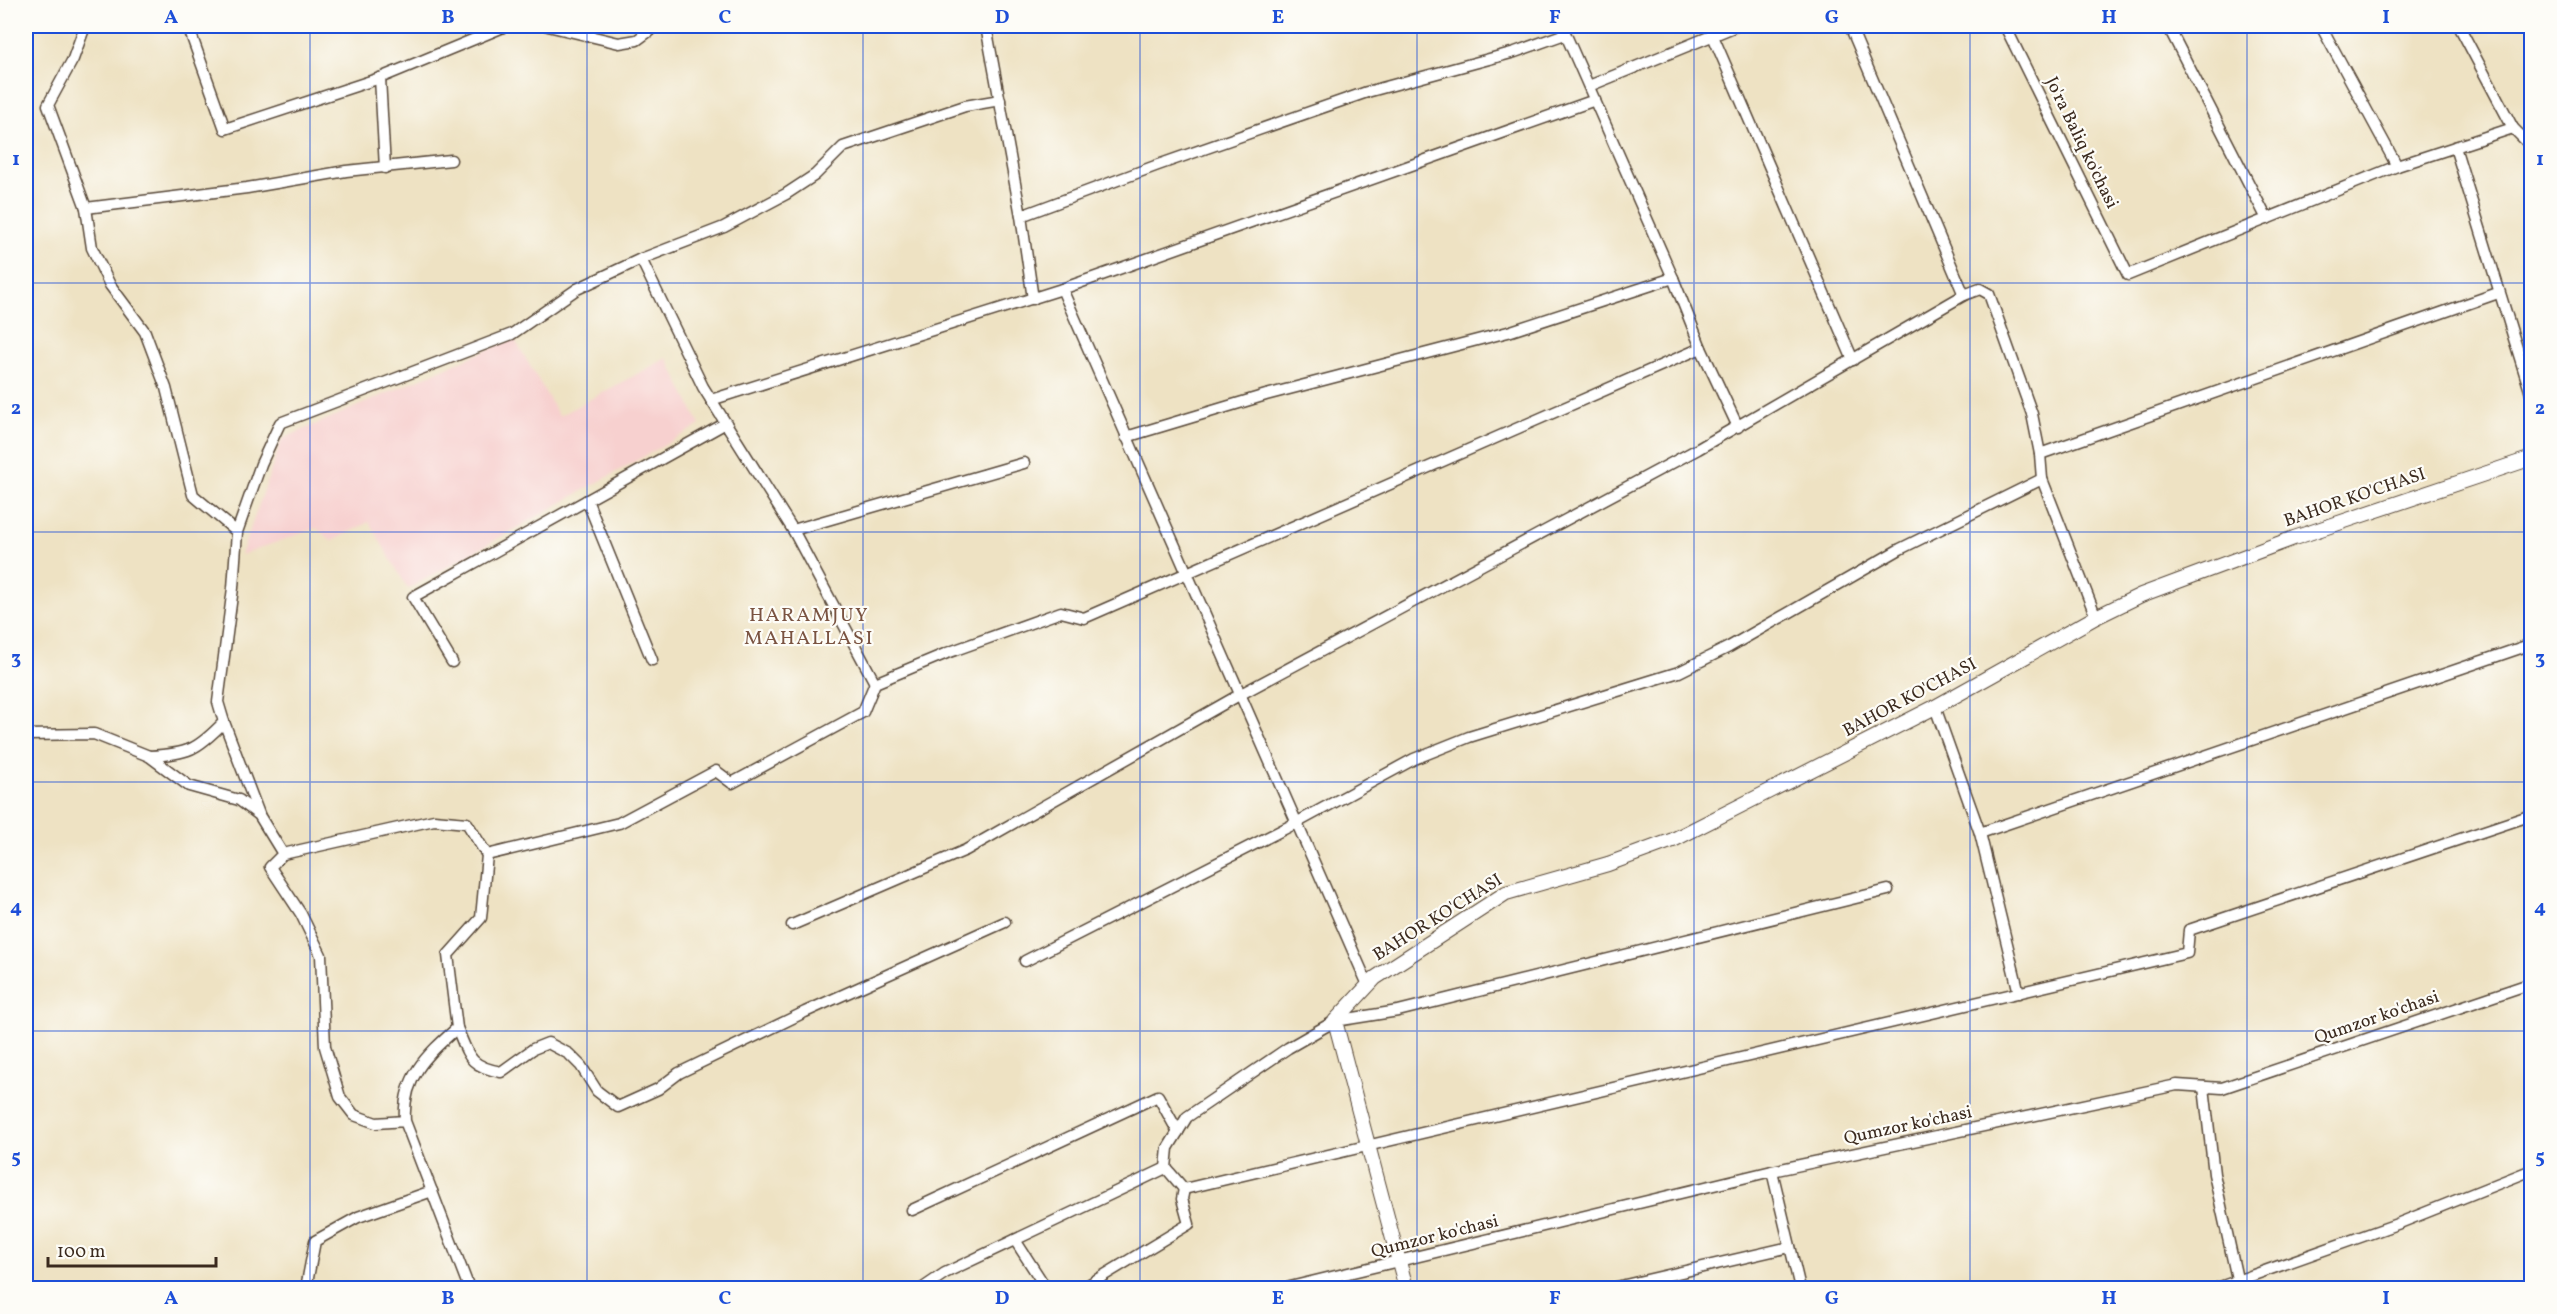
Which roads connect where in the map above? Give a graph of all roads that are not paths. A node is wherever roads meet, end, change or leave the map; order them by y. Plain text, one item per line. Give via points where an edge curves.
1 (85, 26) edge
2 (188, 26) edge
3 (506, 26) edge
4 (548, 26) edge
5 (656, 26) edge
6 (986, 26) edge
7 (1736, 26) edge
8 (1850, 26) edge
9 (2005, 26) edge
10 (2168, 26) edge
11 (2321, 26) edge
12 (2459, 26) edge
13 (1563, 30) edge
14 (1713, 36) junction
15 (380, 78) junction
16 (1588, 86) junction
17 (1000, 100) junction
18 (1595, 100) junction
19 (2513, 128) junction
20 (2532, 139) edge
21 (2455, 147) junction
22 (451, 160) dead end
23 (2397, 166) junction
24 (385, 168) junction
25 (86, 208) junction
26 (1021, 216) junction
27 (2267, 219) junction
28 (641, 260) junction
29 (1673, 278) junction
30 (1062, 290) junction
31 (2498, 293) junction
32 (1965, 295) junction
33 (1033, 298) junction
34 (1701, 348) junction
35 (1853, 360) junction
36 (2532, 397) edge
37 (711, 400) junction
38 (726, 423) junction
39 (1738, 427) junction
40 (1126, 437) junction
41 (2040, 454) junction
42 (2532, 458) edge
43 (1024, 463) dead end
44 (2042, 479) junction
45 (587, 500) junction
46 (794, 530) junction
47 (237, 532) junction
48 (1186, 573) junction
49 (2096, 617) junction
50 (2532, 644) edge
51 (652, 660) dead end
52 (452, 662) dead end
53 (875, 683) junction
54 (1241, 694) junction
55 (1935, 707) junction
56 (224, 722) junction
57 (26, 735) edge
58 (149, 756) junction
59 (259, 815) junction
60 (2532, 815) edge
61 (1296, 823) junction
62 (1980, 833) junction
63 (283, 854) junction
64 (487, 855) junction
65 (1888, 890) dead end
66 (1005, 922) dead end
67 (792, 925) dead end
68 (1025, 961) dead end
69 (2532, 983) edge
70 (1368, 985) junction
71 (2019, 993) junction
72 (1335, 1021) junction
73 (456, 1028) junction
74 (2204, 1087) junction
75 (405, 1120) junction
76 (1178, 1132) junction
77 (1367, 1146) junction
78 (1166, 1168) junction
79 (2532, 1170) edge
80 (1772, 1171) junction
81 (1184, 1189) junction
82 (432, 1191) junction
83 (912, 1210) dead end
84 (1015, 1240) junction
85 (1790, 1247) junction
86 (1399, 1263) junction
87 (2239, 1285) edge
88 (306, 1288) edge
89 (469, 1288) edge
90 (923, 1288) edge
91 (1046, 1288) edge
92 (1083, 1288) edge
93 (1286, 1288) edge
94 (1406, 1288) edge
95 (1612, 1288) edge
96 (1800, 1288) edge
97 (2217, 1288) edge

1 - 25 street via 73,59 48,105
2 - 15 street via 225,129
3 - 15 street
4 - 5 street via 620,44 637,40
6 - 17 street
7 - 14 street
8 - 32 street
9 - 27 street, Jo'ra Baliq ko'chasi via 2128,275
10 - 27 street
11 - 23 street
12 - 19 street
13 - 16 street
13 - 26 street via 1515,52 1367,92
14 - 16 street
14 - 35 street
15 - 24 street
16 - 18 street
17 - 26 street
17 - 28 street via 965,106 843,147 815,175 786,194 724,227
18 - 29 street
18 - 30 street
19 - 20 street via 2526,141
19 - 21 street
21 - 23 street
21 - 31 street
22 - 24 street
23 - 27 street
24 - 25 street
25 - 47 street via 92,248 110,285 145,332 158,365 193,495
26 - 33 street
28 - 37 street
28 - 47 street via 577,289 512,334 280,423
29 - 34 street
29 - 40 street via 1508,332 1266,395
30 - 33 street
30 - 40 street
31 - 36 street
31 - 41 street
32 - 35 street
32 - 41 street via 1980,289 1989,294 2032,414
33 - 37 street
34 - 39 street
34 - 48 street
35 - 39 street
37 - 38 street
38 - 45 street
38 - 46 street
39 - 54 street
40 - 48 street
41 - 44 street
42 - 49 street, BAHOR KO'CHASI via 2294,538 2140,595
43 - 46 street
44 - 49 street
44 - 61 street via 1900,549 1678,672 1469,737 1414,759
45 - 51 street
45 - 52 street via 413,597
46 - 53 street
47 - 56 street via 218,702
48 - 53 street via 1084,618 1061,612
48 - 54 street
49 - 55 street, BAHOR KO'CHASI
50 - 62 street
53 - 64 street via 863,712 732,783 716,771 618,823
54 - 61 street
54 - 67 street via 966,850
55 - 62 street
55 - 70 street, BAHOR KO'CHASI via 1673,840 1608,864 1506,893
56 - 58 street via 205,741 178,755
56 - 59 street
57 - 58 street via 94,734
58 - 59 street via 189,786 239,800
59 - 63 street
60 - 71 street via 2189,930 2187,953
61 - 68 street
61 - 70 street
62 - 71 street
63 - 64 street via 434,820 467,824
63 - 75 street via 270,867 301,914 321,955 325,1047 340,1097 354,1115 376,1123
64 - 73 street via 481,918 448,955
65 - 72 street via 1398,1011
66 - 73 street via 805,1012 618,1107 597,1090 569,1054 548,1043 501,1072 470,1060
69 - 74 street, Qumzor ko'chasi via 2222,1088
70 - 72 street, BAHOR KO'CHASI
71 - 77 street
72 - 76 street via 1187,1117
72 - 77 street
73 - 75 street via 412,1075
74 - 80 street, Qumzor ko'chasi via 2177,1085
74 - 87 street via 2214,1174
75 - 82 street
76 - 78 street via 1168,1148
76 - 83 street via 1158,1096
77 - 81 street
77 - 86 street
78 - 81 street
78 - 84 street
79 - 87 street
80 - 85 street
80 - 86 street, Qumzor ko'chasi
81 - 92 street via 1182,1199 1189,1224
82 - 88 street via 358,1217 315,1241
82 - 89 street
84 - 90 street via 945,1273
84 - 91 street
85 - 95 street
85 - 96 street
86 - 93 street, Qumzor ko'chasi
86 - 94 street
87 - 97 street

